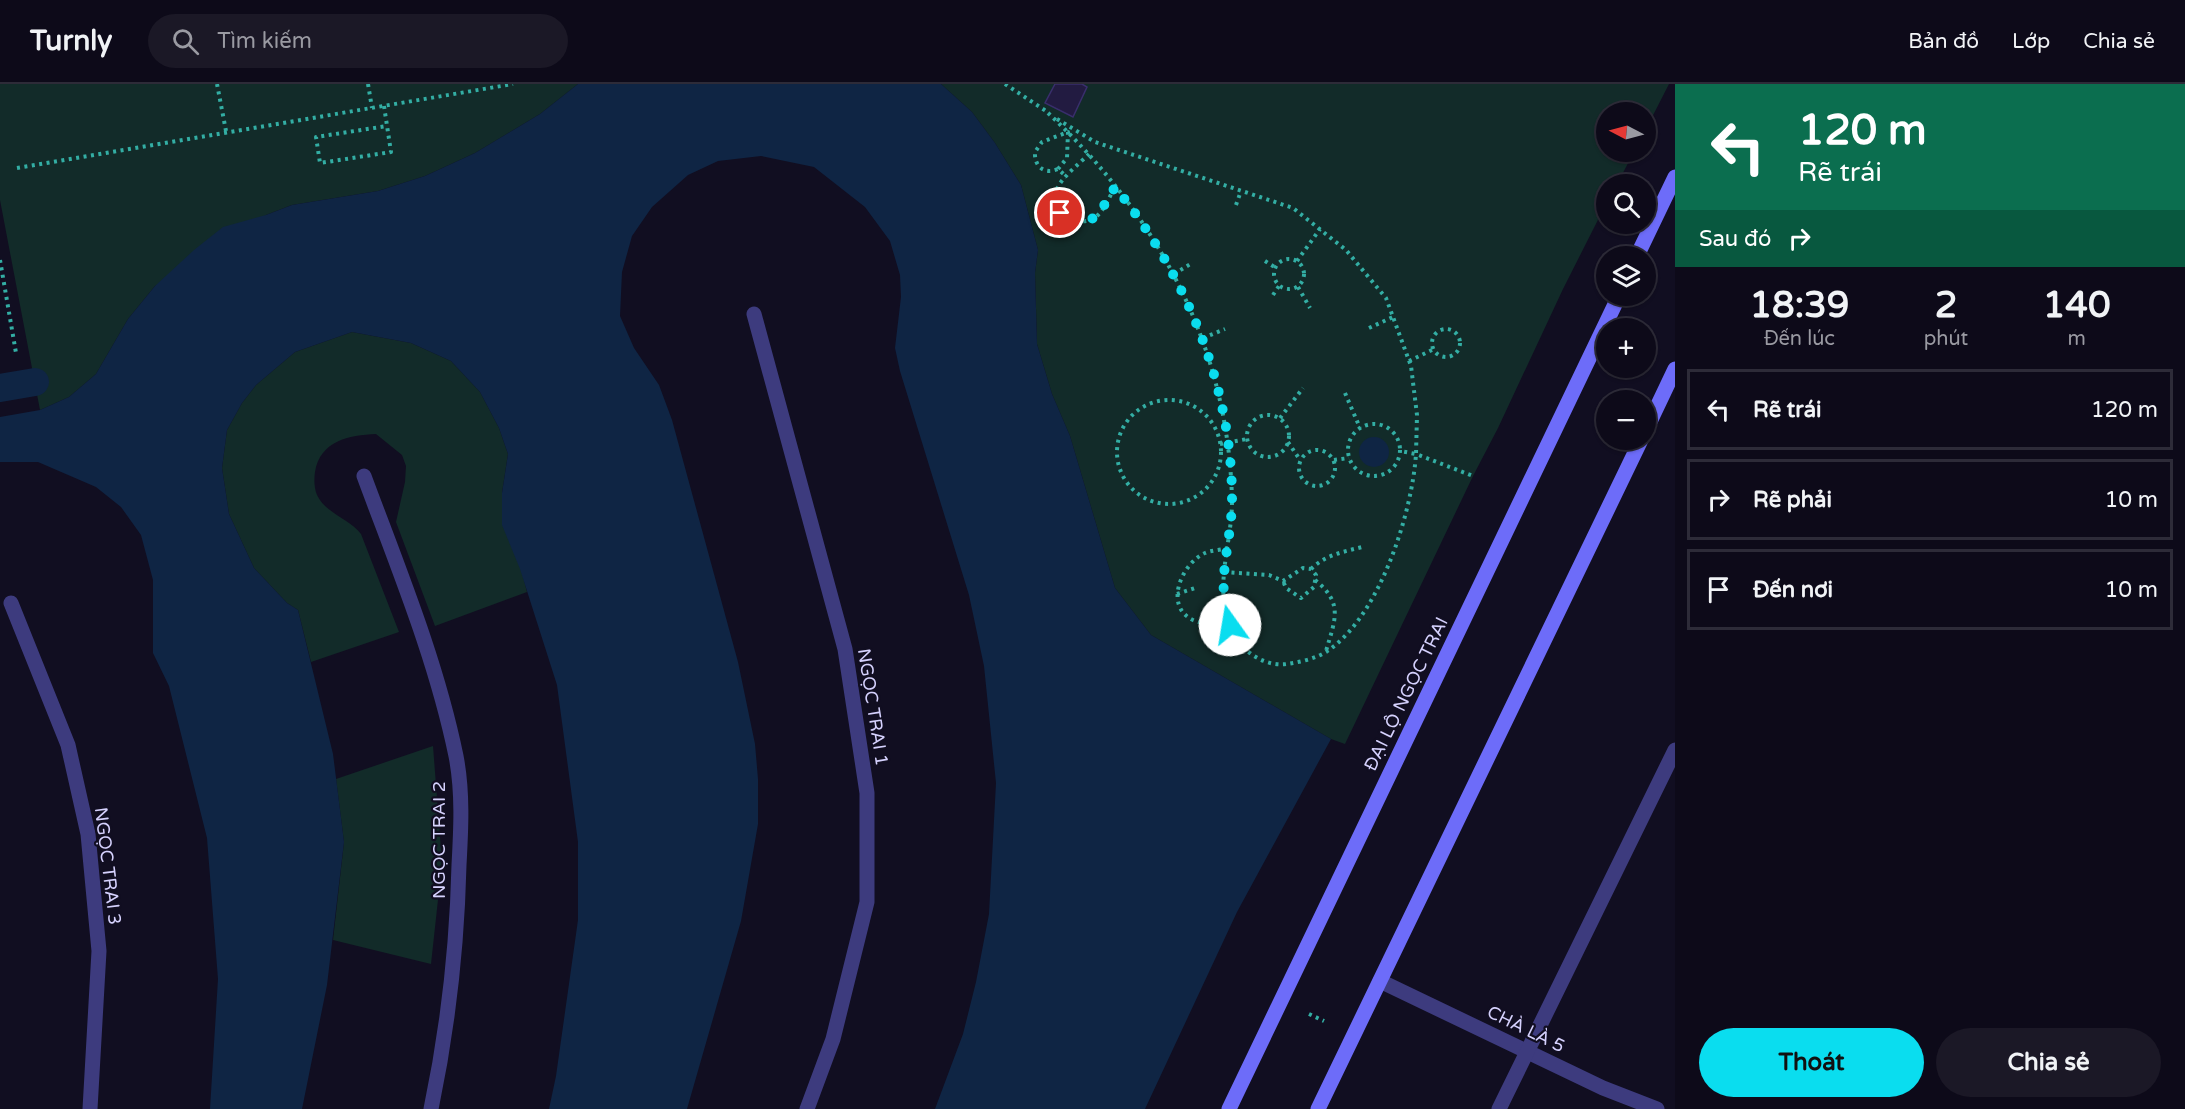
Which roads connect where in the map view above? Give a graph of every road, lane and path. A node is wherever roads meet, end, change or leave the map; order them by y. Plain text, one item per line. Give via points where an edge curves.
1 (217, 84) edge
2 (368, 84) edge
3 (513, 84) edge
4 (1005, 84) edge
5 (384, 106) junction
6 (372, 108) junction
7 (1048, 113) junction
8 (387, 126) junction
9 (226, 131) junction
10 (1068, 132) junction
11 (1089, 154) junction
12 (17, 168) dead end
13 (1058, 169) junction
14 (1067, 177) junction
15 (1675, 177) edge
16 (1115, 187) junction
17 (1241, 191) junction
18 (1236, 205) dead end
19 (1320, 230) junction
20 (1642, 246) edge
21 (0, 260) edge
22 (1265, 261) dead end
23 (1297, 261) junction
24 (1192, 263) dead end
25 (1276, 268) junction
26 (1174, 274) junction
27 (1279, 286) junction
28 (1298, 287) junction
29 (1273, 295) dead end
30 (1613, 306) edge
31 (1310, 308) dead end
32 (754, 314) dead end
33 (1393, 317) junction
34 (1369, 328) dead end
35 (1225, 329) dead end
36 (1203, 338) junction
37 (1434, 349) junction
38 (16, 353) dead end
39 (1409, 361) junction
40 (1675, 369) edge
41 (1303, 388) dead end
42 (1671, 388) edge
43 (1345, 393) dead end
44 (1656, 413) edge
45 (1280, 418) junction
46 (1360, 428) junction
47 (1247, 439) junction
48 (1288, 442) junction
49 (1228, 443) junction
50 (1220, 444) junction
51 (1636, 450) edge
52 (1400, 451) junction
53 (1416, 454) junction
54 (1349, 458) junction
55 (1300, 460) junction
56 (1334, 460) junction
57 (364, 476) dead end
58 (1473, 476) dead end
59 (1362, 547) dead end
60 (1228, 548) junction
61 (1311, 569) junction
62 (1224, 572) junction
63 (1315, 580) junction
64 (1283, 581) junction
65 (1198, 587) dead end
66 (1177, 594) junction
67 (11, 603) dead end
68 (1230, 625) junction
69 (1326, 652) junction
70 (1675, 750) edge
71 (1380, 981) junction
72 (1310, 1014) dead end
73 (1324, 1021) dead end
74 (1528, 1052) junction
75 (90, 1109) edge
76 (431, 1109) edge
77 (807, 1109) edge
78 (1229, 1109) edge
79 (1318, 1109) edge
80 (1499, 1109) edge
81 (1657, 1109) edge

1 - 9 path
2 - 6 path
3 - 5 path
4 - 7 path
5 - 6 path
5 - 8 path
6 - 9 path
7 - 10 path
7 - 17 path via 1095,142
8 - 8 path via 391,152 320,163 316,137
9 - 12 path
10 - 11 path
10 - 13 path via 1067,158
10 - 13 path via 1042,142 1035,152 1036,162 1044,170
11 - 14 path
11 - 16 path
13 - 14 path
14 - 16 path via 1057,188 1056,205 1075,221 1084,222 1100,214
15 - 20 main road
16 - 26 path
17 - 18 path
17 - 19 path via 1293,208
19 - 23 path
19 - 33 path via 1346,250 1386,298
21 - 38 path
22 - 25 path
23 - 25 path via 1288,259
23 - 28 path via 1304,273
24 - 26 path
25 - 27 path
26 - 36 path
27 - 28 path via 1289,290
27 - 29 path
28 - 31 path
30 - 78 main road, ĐẠI LỘ NGỌC TRAI
32 - 77 street, NGỌC TRAI 1 via 845,650 867,793 867,902 833,1039
33 - 34 path
33 - 39 path
35 - 36 path
36 - 49 path
37 - 37 path via 1440,356 1454,356 1461,344 1458,335 1442,330 1435,335
37 - 39 path
39 - 53 path via 1417,415
40 - 42 main road
41 - 45 path
42 - 44 main road
43 - 46 path
45 - 47 path via 1266,414 1253,420
45 - 48 path via 1288,429
46 - 52 path via 1386,427 1398,439
46 - 54 path via 1350,441
47 - 48 path via 1254,451 1266,457 1280,453
47 - 49 path
48 - 55 path
49 - 50 path
49 - 60 path via 1232,503
50 - 50 path via 1211,420 1199,409 1184,401 1168,399 1151,402 1125,424 1118,441 1118,459 1128,483 1149,500 1166,504 1184,502 1211,483 1219,468
51 - 71 main road
52 - 53 path
52 - 54 path via 1391,471 1375,477 1359,472
53 - 58 path
53 - 69 path via 1410,498 1374,597
54 - 56 path
55 - 56 path via 1308,452 1320,449
55 - 56 path via 1302,477 1316,486 1332,478
57 - 76 street, NGỌC TRAI 2 via 440,689 460,783 457,931 443,1052
59 - 61 path via 1332,554
60 - 62 path
60 - 66 path via 1205,553 1190,564
61 - 63 path
61 - 64 path via 1303,568
62 - 64 path via 1269,574
62 - 68 path via 1224,606
63 - 64 path via 1314,587 1301,598 1286,588
63 - 69 path via 1334,599 1336,609
65 - 66 path
66 - 68 path via 1183,612 1192,620
67 - 75 street, NGỌC TRAI 3 via 68,745 88,834 99,951
68 - 69 path via 1248,652 1263,661 1281,665 1304,662
70 - 74 street
71 - 74 street, CHÀ LÀ 5
71 - 79 main road
72 - 73 path
74 - 80 street
74 - 81 street, CHÀ LÀ 5

